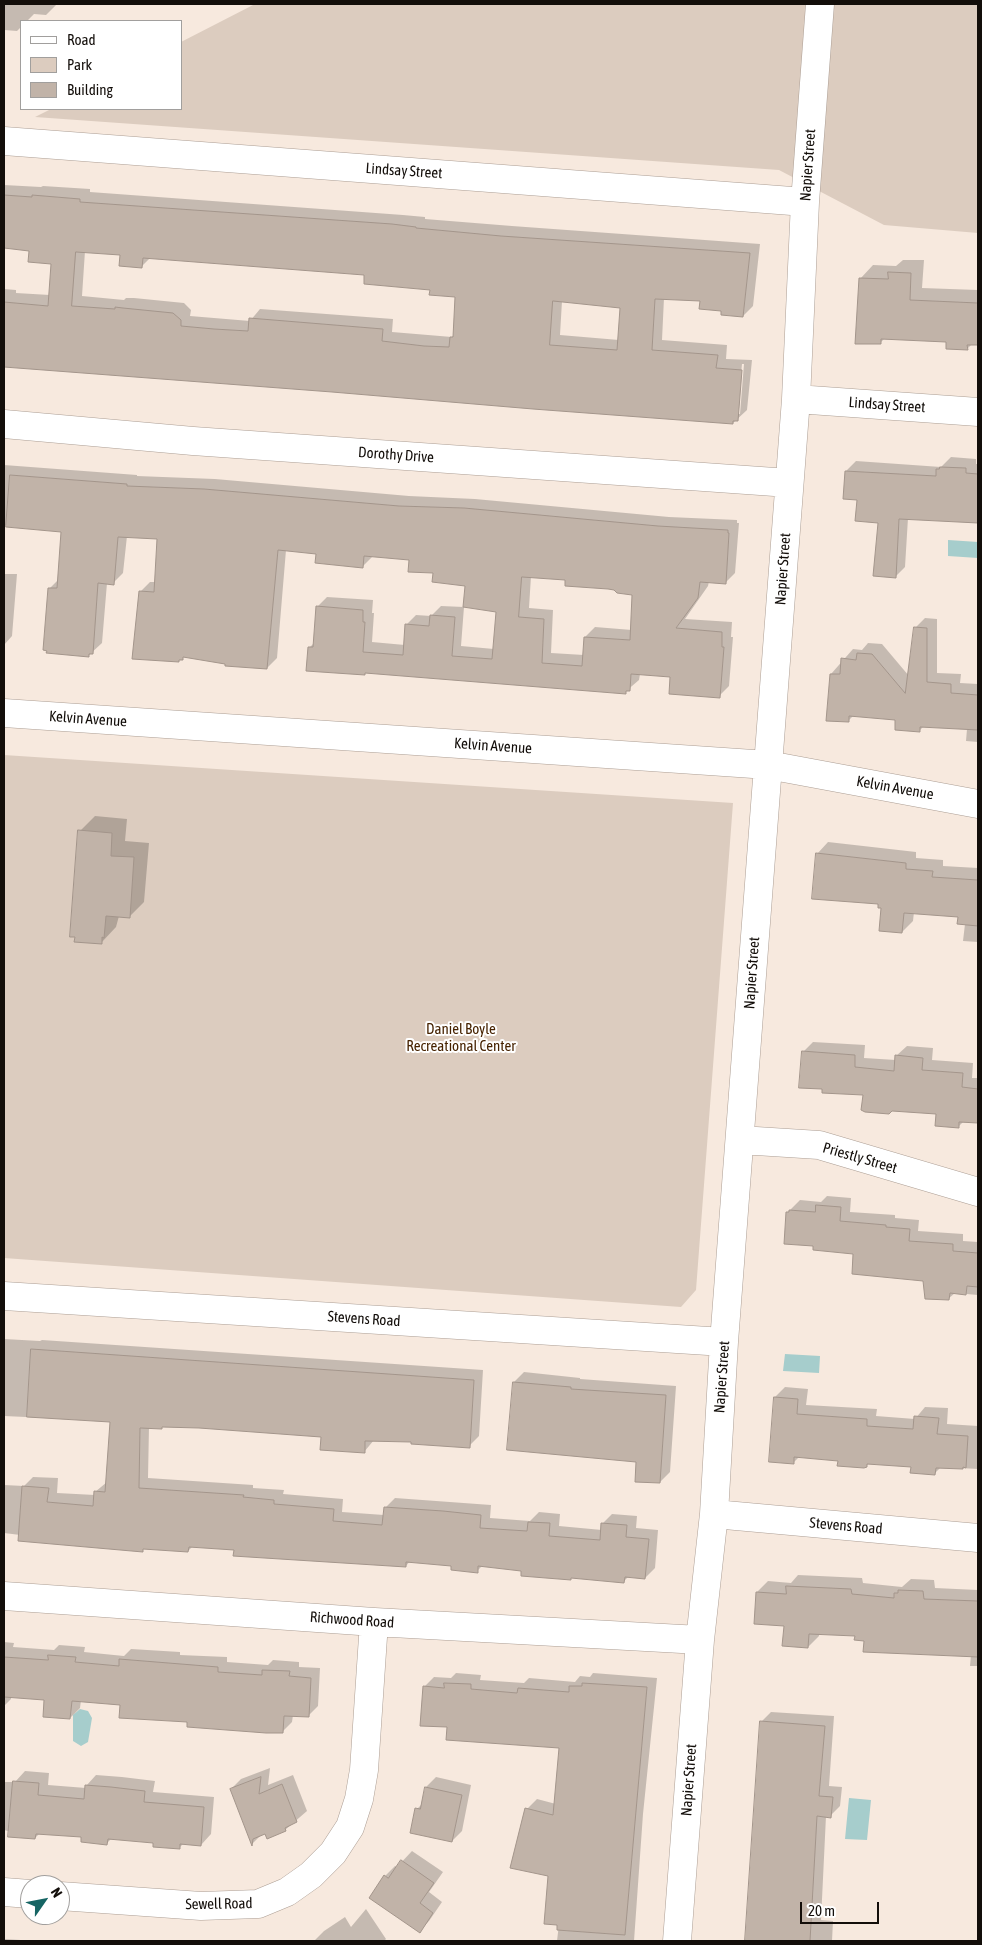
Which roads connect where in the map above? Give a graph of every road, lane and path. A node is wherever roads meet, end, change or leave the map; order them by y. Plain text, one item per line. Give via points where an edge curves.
1 (820, 4) edge
2 (4, 141) edge
3 (805, 202) junction
4 (796, 399) junction
5 (978, 412) edge
6 (4, 424) edge
7 (789, 483) junction
8 (4, 713) edge
9 (768, 765) junction
10 (978, 804) edge
11 (740, 1140) junction
12 (978, 1192) edge
13 (4, 1296) edge
14 (724, 1342) junction
15 (714, 1514) junction
16 (978, 1538) edge
17 (4, 1596) edge
18 (374, 1622) junction
19 (700, 1640) junction
20 (4, 1892) edge
21 (20, 1893) edge
22 (70, 1897) edge
23 (677, 1941) edge

1 - 3 street, Napier Street
2 - 3 street, Lindsay Street
3 - 4 street, Napier Street
4 - 5 street, Lindsay Street
4 - 7 street, Napier Street
6 - 7 street, Dorothy Drive via 203,442
7 - 9 street, Napier Street
8 - 9 street, Kelvin Avenue
9 - 10 street, Kelvin Avenue
9 - 11 street, Napier Street
11 - 12 street, Priestly Street via 819,1145
11 - 14 street, Napier Street
13 - 14 street, Stevens Road
14 - 15 street, Napier Street
15 - 16 street, Stevens Road
15 - 19 street, Napier Street
17 - 18 street, Richwood Road
18 - 19 street, Richwood Road
18 - 22 street, Sewell Road via 364,1770 359,1799 350,1827 333,1853 311,1875 286,1892 258,1904 201,1906
19 - 23 street, Napier Street
20 - 21 street

